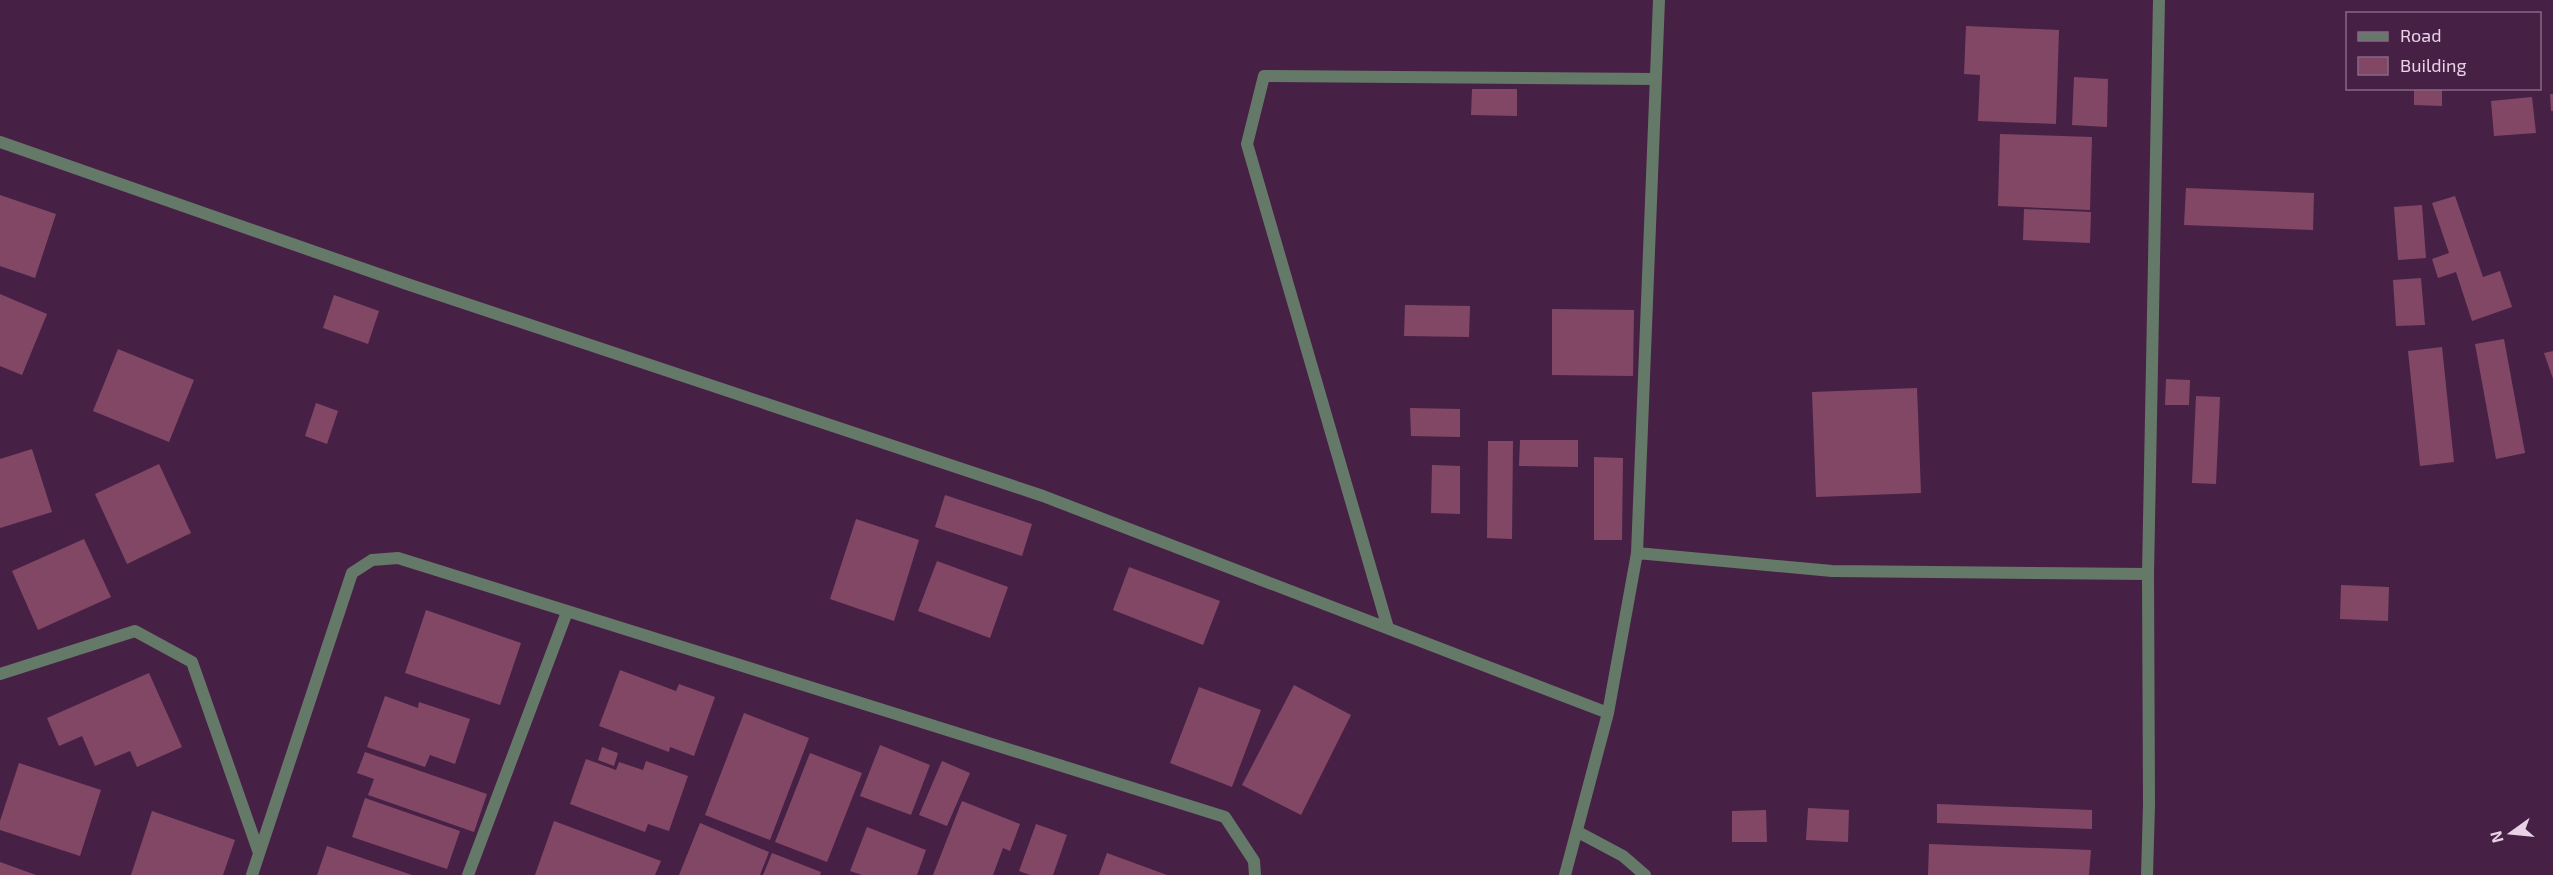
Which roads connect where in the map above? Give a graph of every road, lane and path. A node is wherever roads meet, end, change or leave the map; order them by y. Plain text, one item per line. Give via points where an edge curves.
1 (1659, 0) edge
2 (2159, 0) edge
3 (1655, 79) junction
4 (0, 142) edge
5 (1637, 554) junction
6 (2148, 574) junction
7 (567, 612) junction
8 (1388, 628) junction
9 (0, 674) edge
10 (1608, 713) junction
11 (1578, 832) junction
12 (260, 853) junction
13 (252, 875) edge
14 (468, 875) edge
15 (1255, 875) edge
16 (1565, 875) edge
17 (1645, 875) edge
18 (2147, 875) edge

1 - 3 street
2 - 6 street
3 - 5 street
3 - 8 street via 1264,76 1247,144
4 - 8 street via 407,284 1044,496
5 - 6 street via 1832,571
5 - 10 street
6 - 18 street
7 - 12 street via 398,558 372,560 352,573
7 - 14 street
7 - 15 street via 1225,818 1254,861
8 - 10 street
9 - 12 street via 135,630 192,662
10 - 11 street
11 - 16 street
11 - 17 street via 1623,856
12 - 13 street

